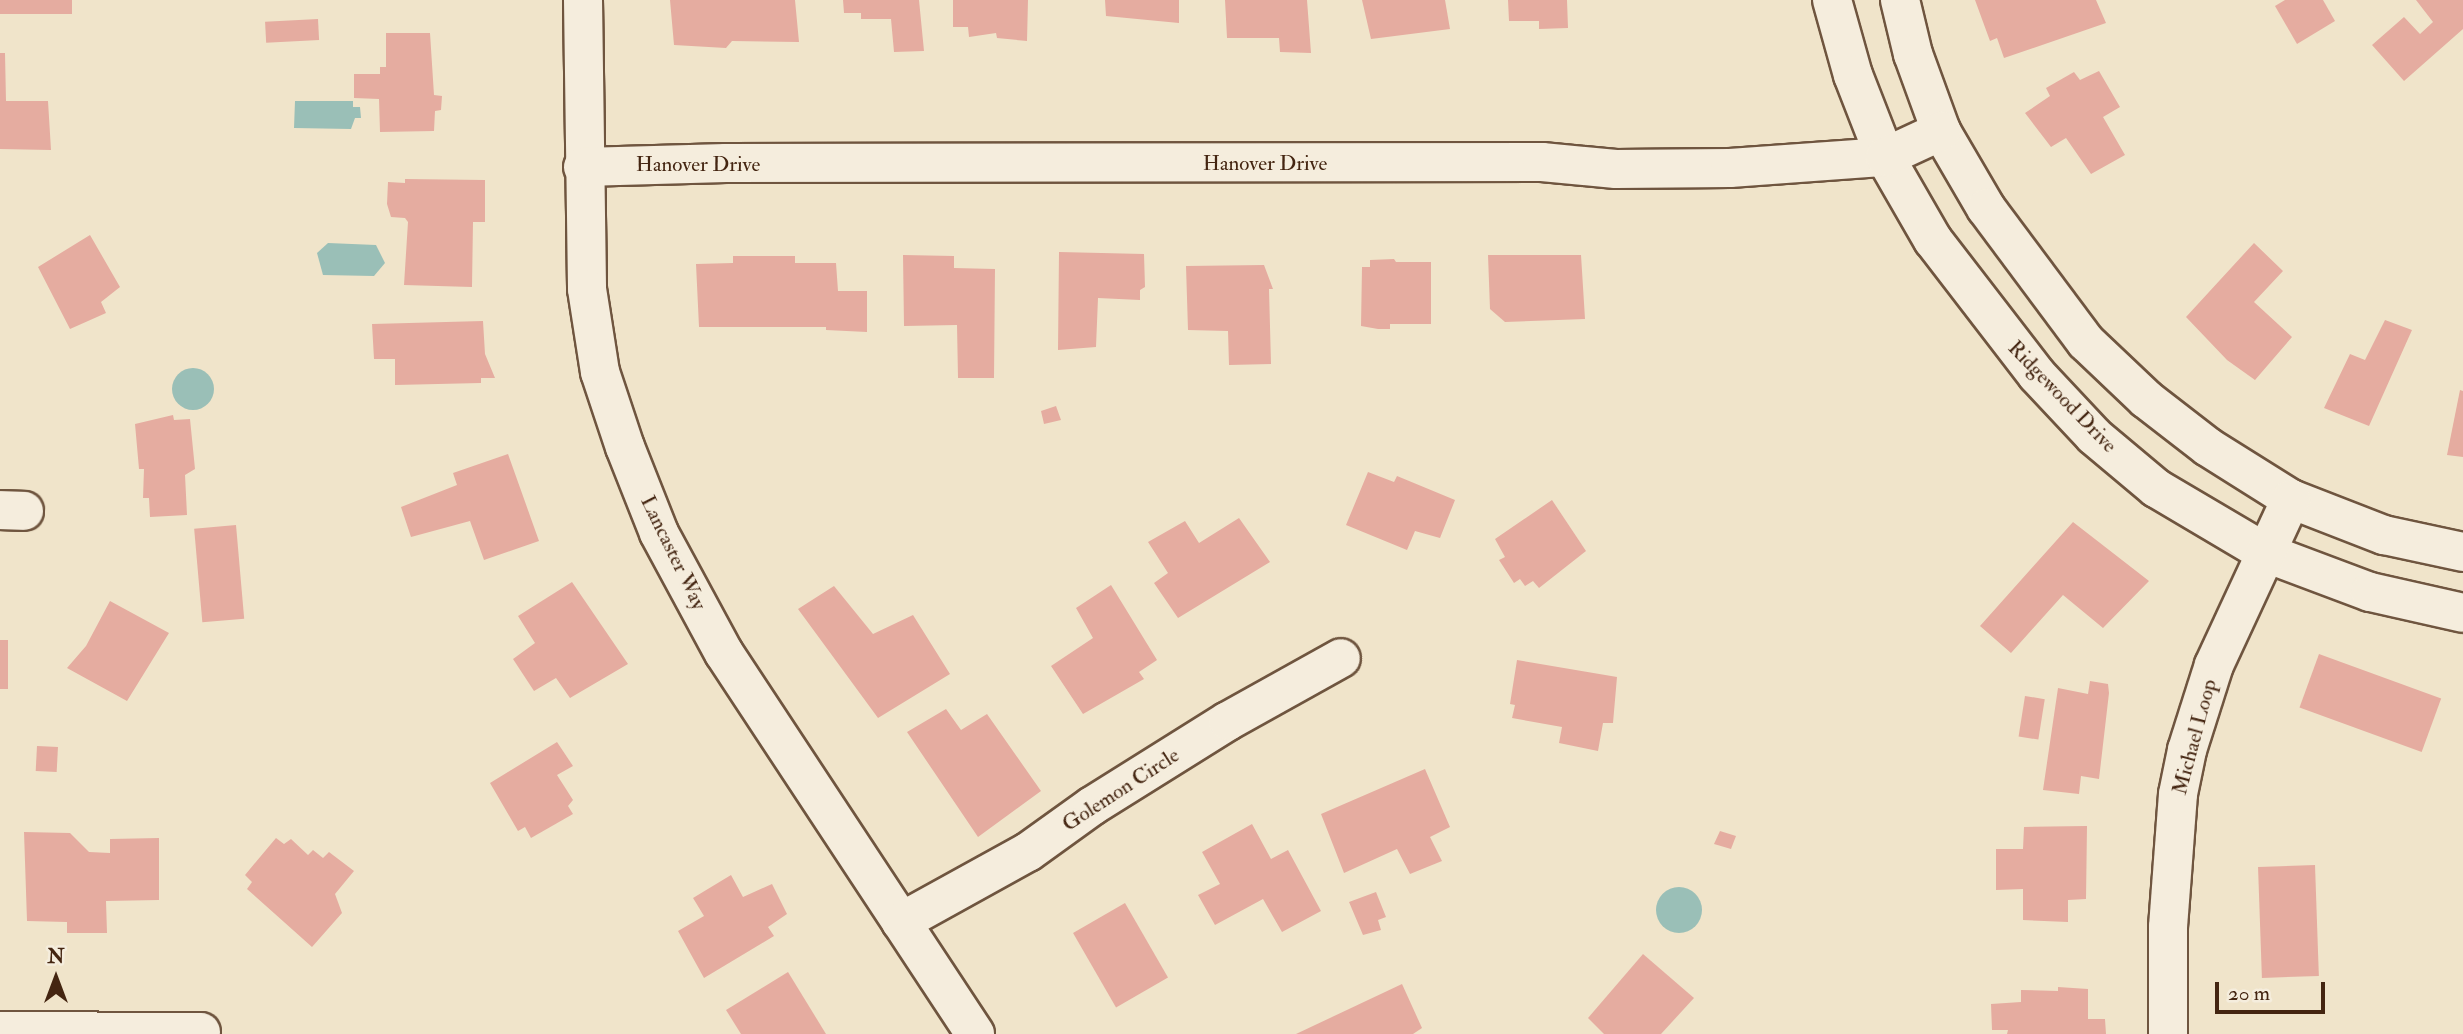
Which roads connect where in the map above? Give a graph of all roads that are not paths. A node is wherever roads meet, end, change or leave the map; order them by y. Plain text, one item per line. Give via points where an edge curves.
1 (583, 0) edge
2 (1832, 0) edge
3 (1900, 0) edge
4 (1941, 131) junction
5 (1885, 157) junction
6 (583, 167) junction
7 (2291, 499) junction
8 (2463, 552) edge
9 (2266, 553) junction
10 (2463, 612) edge
11 (1341, 658) dead end
12 (901, 922) junction
13 (0, 1031) edge
14 (201, 1032) dead end
15 (975, 1034) edge
16 (2168, 1034) edge

1 - 6 street, Lancaster Way
2 - 5 street, Ridgewood Drive via 1853,75
3 - 4 street via 1913,54
4 - 5 street, Hanover Drive
4 - 7 street via 1993,218 2086,342 2146,399 2208,447
5 - 6 street, Hanover Drive via 1616,169 1542,162
5 - 9 street, Ridgewood Drive via 1933,240 1983,310 2094,436 2156,488
6 - 12 street, Lancaster Way via 587,289 600,372 659,533 724,653
7 - 8 street via 2384,534
7 - 9 street, Michael Loop
9 - 10 street, Ridgewood Drive via 2370,592
9 - 16 street, Michael Loop via 2214,665 2178,794 2168,927
11 - 12 street, Golemon Circle via 1228,721 1091,806 1028,852
12 - 15 street, Lancaster Way
13 - 14 street

